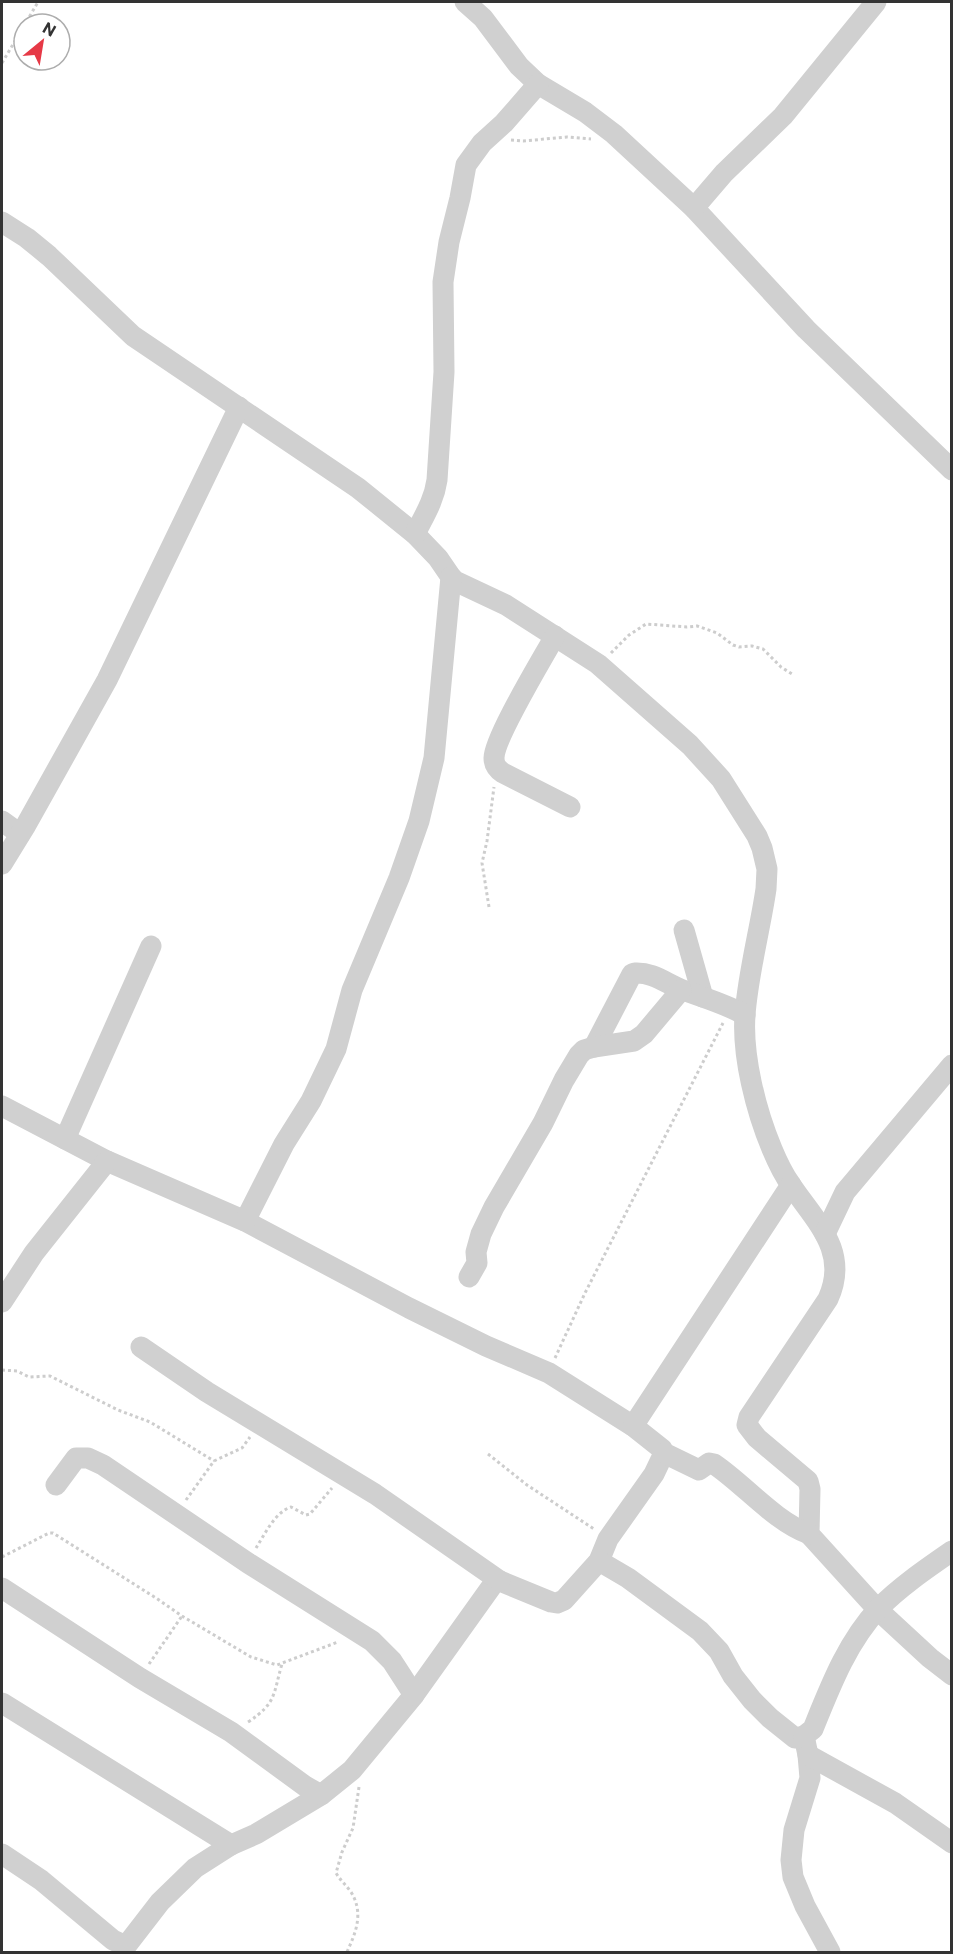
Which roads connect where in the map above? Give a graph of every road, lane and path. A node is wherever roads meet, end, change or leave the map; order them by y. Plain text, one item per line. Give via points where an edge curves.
1 (38, 2) edge
2 (465, 2) edge
3 (876, 2) edge
4 (2, 63) edge
5 (538, 84) junction
6 (611, 132) junction
7 (492, 134) junction
8 (694, 208) junction
9 (2, 222) edge
10 (239, 407) junction
11 (951, 470) edge
12 (414, 534) junction
13 (451, 577) junction
14 (555, 636) junction
15 (598, 664) junction
16 (792, 674) dead end
17 (496, 768) junction
18 (570, 807) dead end
19 (2, 821) edge
20 (20, 834) junction
21 (2, 864) edge
22 (489, 907) dead end
23 (684, 930) dead end
24 (151, 946) dead end
25 (681, 990) junction
26 (703, 997) junction
27 (739, 1012) junction
28 (594, 1047) junction
29 (951, 1065) edge
30 (2, 1106) edge
31 (65, 1138) junction
32 (107, 1161) junction
33 (791, 1185) junction
34 (245, 1221) junction
35 (825, 1234) junction
36 (470, 1277) dead end
37 (2, 1302) edge
38 (141, 1347) dead end
39 (2, 1370) edge
40 (549, 1373) junction
41 (633, 1425) junction
42 (268, 1429) junction
43 (664, 1453) junction
44 (488, 1454) dead end
45 (214, 1461) junction
46 (344, 1473) junction
47 (56, 1485) dead end
48 (177, 1514) junction
49 (809, 1534) junction
50 (608, 1539) junction
51 (951, 1551) edge
52 (2, 1557) edge
53 (599, 1561) junction
54 (248, 1563) junction
55 (500, 1581) junction
56 (2, 1588) edge
57 (878, 1610) junction
58 (182, 1616) junction
59 (360, 1634) junction
60 (282, 1664) junction
61 (951, 1675) edge
62 (140, 1678) junction
63 (414, 1695) junction
64 (2, 1703) edge
65 (231, 1732) junction
66 (806, 1746) junction
67 (364, 1757) junction
68 (321, 1795) junction
69 (951, 1843) edge
70 (231, 1845) junction
71 (2, 1854) edge
72 (124, 1949) edge
73 (348, 1953) edge
74 (831, 1953) edge

1 - 4 path
2 - 5 street
3 - 8 street via 783,116 724,172
5 - 6 street
5 - 7 street
6 - 7 path via 590,139 523,141
6 - 8 street
7 - 12 street via 466,165 449,242 437,480 429,509
8 - 11 street via 806,329
9 - 10 street via 49,256 133,336
10 - 12 street via 358,488
10 - 20 street via 107,680
12 - 13 street
13 - 14 street
13 - 34 street via 434,758 419,821 352,990 336,1049
14 - 15 street
14 - 17 street via 507,723 495,751
15 - 16 path via 646,624 697,626 717,633 733,645 763,649
15 - 27 street via 707,762 762,848 766,889
17 - 18 street
17 - 22 path via 482,863
19 - 20 street
20 - 21 street
23 - 26 street
24 - 31 street
25 - 26 street
25 - 28 street via 634,1041
25 - 28 street via 659,978 632,974
26 - 27 street
27 - 33 street via 762,1121
27 - 40 path via 585,1293
28 - 36 street via 579,1054 506,1183 481,1234 477,1263
29 - 35 street via 845,1192
30 - 31 street
31 - 32 street
32 - 34 street
32 - 37 street via 34,1253
33 - 35 street
33 - 41 street
34 - 40 street via 409,1308
35 - 49 street via 834,1255 834,1286 748,1421 756,1438 808,1481
38 - 42 street
39 - 45 path via 29,1377 50,1376 150,1422
40 - 41 street
41 - 43 street
42 - 45 path via 257,1428 242,1448
42 - 46 street
43 - 49 street via 699,1470 714,1464 782,1518
43 - 50 street via 654,1474
44 - 50 path via 526,1485
45 - 48 path
46 - 54 path via 310,1514 286,1508
46 - 55 street
47 - 48 street via 76,1458 88,1458
48 - 54 street
49 - 57 street
50 - 53 street
51 - 57 street
52 - 58 path via 53,1533
53 - 55 street via 556,1604
53 - 66 street via 700,1631 752,1700
54 - 59 street
55 - 63 street via 490,1586
56 - 62 street
57 - 61 street
57 - 66 street via 840,1665
58 - 60 path via 250,1657
58 - 62 path
59 - 60 path
59 - 63 street via 382,1649
60 - 65 path via 272,1701
62 - 65 street
63 - 67 street
64 - 70 street
65 - 68 street
66 - 69 street
66 - 74 street via 809,1784 794,1830 793,1877
67 - 68 street
67 - 73 path via 353,1828 336,1873 359,1911
68 - 70 street
70 - 72 street via 195,1868 160,1902
71 - 72 street via 41,1880

